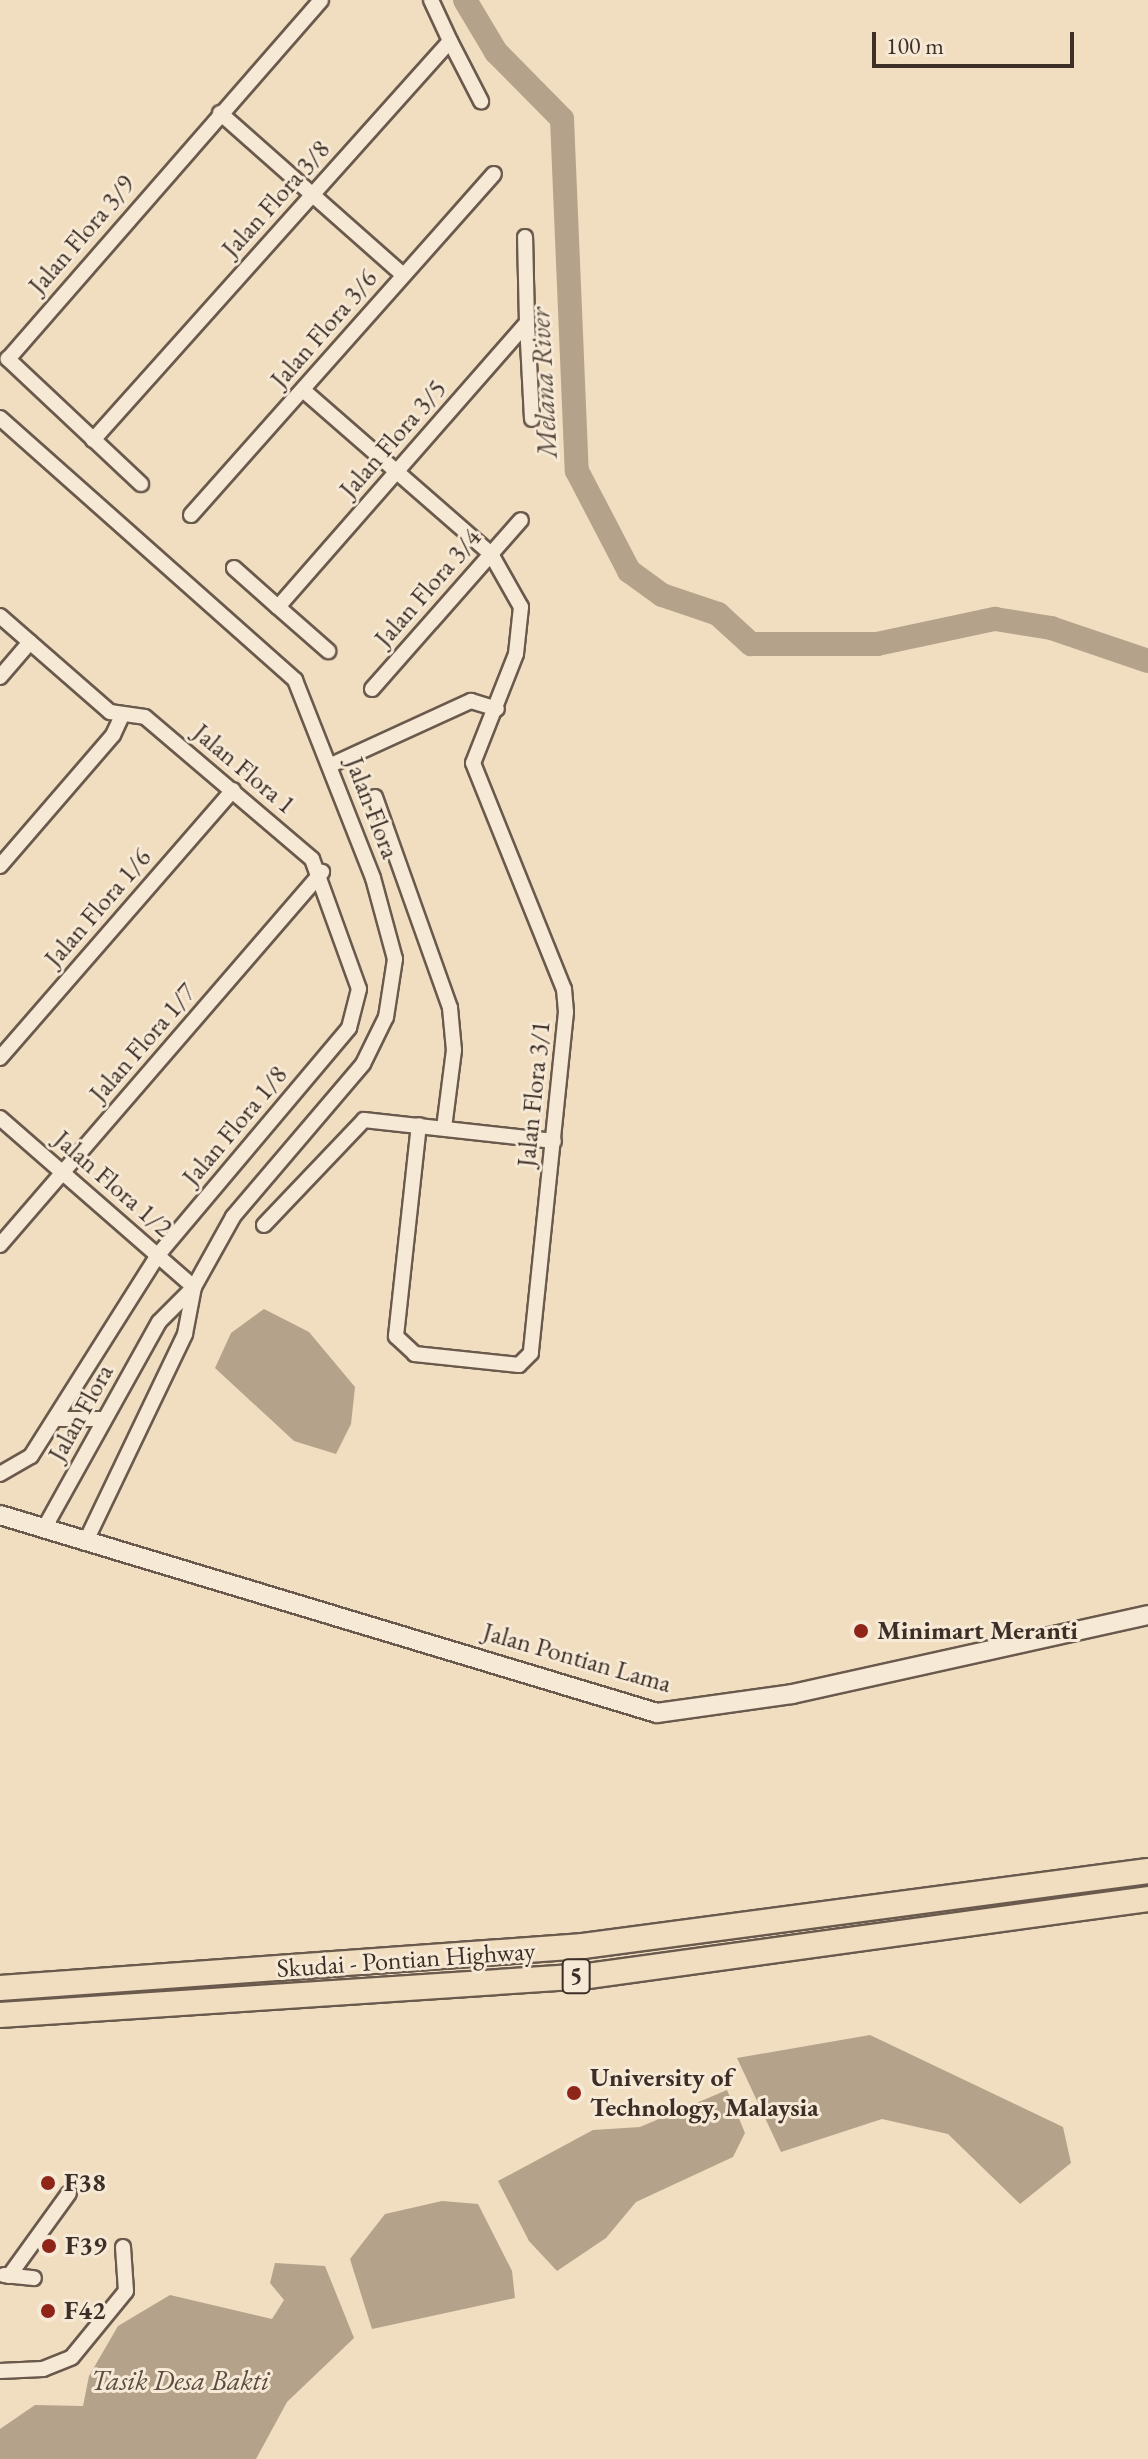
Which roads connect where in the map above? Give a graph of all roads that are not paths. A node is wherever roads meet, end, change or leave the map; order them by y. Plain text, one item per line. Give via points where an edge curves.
1 (321, 0) edge
2 (431, 0) edge
3 (450, 41) junction
4 (481, 101) dead end
5 (220, 113) junction
6 (494, 174) dead end
7 (312, 195) junction
8 (525, 237) dead end
9 (403, 275) junction
10 (527, 323) junction
11 (303, 390) junction
12 (0, 418) edge
13 (532, 419) dead end
14 (93, 440) junction
15 (396, 472) junction
16 (141, 484) dead end
17 (191, 515) dead end
18 (521, 520) dead end
19 (491, 554) junction
20 (234, 568) dead end
21 (278, 607) junction
22 (0, 616) edge
23 (30, 642) junction
24 (328, 651) dead end
25 (0, 677) edge
26 (372, 689) dead end
27 (497, 709) junction
28 (123, 714) junction
29 (331, 765) junction
30 (233, 790) junction
31 (375, 797) dead end
32 (0, 866) edge
33 (322, 872) junction
34 (349, 1028) joint
35 (0, 1058) edge
36 (0, 1118) edge
37 (419, 1125) junction
38 (444, 1128) junction
39 (554, 1141) junction
40 (63, 1173) junction
41 (264, 1225) dead end
42 (0, 1245) edge
43 (158, 1255) junction
44 (194, 1287) junction
45 (103, 1419) junction
46 (66, 1420) junction
47 (82, 1460) junction
48 (0, 1474) edge
49 (0, 1515) edge
50 (44, 1529) junction
51 (85, 1543) junction
52 (1148, 1615) edge
53 (1148, 1871) edge
54 (1148, 1899) edge
55 (0, 1988) edge
56 (0, 2015) edge
57 (69, 2193) dead end
58 (123, 2247) dead end
59 (4, 2275) edge
60 (34, 2278) dead end
61 (0, 2371) edge

1 - 5 street
2 - 3 street
3 - 4 street
3 - 7 street, Jalan Flora 3/8
5 - 7 street
5 - 14 street, Jalan Flora 3/9 via 11,351 10,368
6 - 9 street, Jalan Flora 3/6
7 - 9 street
7 - 14 street, Jalan Flora 3/8
8 - 10 street
9 - 11 street, Jalan Flora 3/6
10 - 13 street
10 - 15 street, Jalan Flora 3/5
11 - 15 street, Jalan Flora 3/1
11 - 17 street, Jalan Flora 3/6
12 - 29 street, Jalan Flora via 276,657 295,680
14 - 16 street, Jalan Flora 3/9
15 - 19 street, Jalan Flora 3/1
15 - 21 street, Jalan Flora 3/5
18 - 19 street, Jalan Flora 3/4
19 - 26 street, Jalan Flora 3/4
19 - 27 street, Jalan Flora 3/1 via 521,607
20 - 21 street
21 - 24 street
22 - 23 street, Jalan Flora 1
23 - 25 street
23 - 28 street, Jalan Flora 1 via 110,712
27 - 29 street via 471,701
27 - 39 street, Jalan Flora 3/1 via 473,748 473,763 564,989 566,1034
28 - 30 street, Jalan Flora 1 via 145,717
28 - 32 street via 113,735
29 - 44 street, Jalan Flora via 386,917 395,959 386,1017 363,1064 233,1217
30 - 33 street, Jalan Flora 1
30 - 35 street, Jalan Flora 1/6
31 - 38 street via 450,1008 454,1050
33 - 34 street, Jalan Flora 1 via 359,989
33 - 40 street, Jalan Flora 1/7
34 - 43 street, Jalan Flora 1/8
36 - 40 street, Jalan Flora 1/2
37 - 38 street
37 - 39 street, Jalan Flora 3/1 via 396,1336 415,1354 525,1361
37 - 41 street via 376,1119 354,1126
38 - 39 street
40 - 42 street, Jalan Flora 1/7
40 - 43 street, Jalan Flora 1/2
43 - 44 street, Jalan Flora 1/2
43 - 46 street, Jalan Flora 1/8
44 - 45 street, Jalan Flora via 159,1322
44 - 51 street, Jalan Flora via 185,1334
45 - 46 street
45 - 47 street, Jalan Flora
46 - 47 street
46 - 48 street, Jalan Flora 1/8 via 31,1456
47 - 50 street, Jalan Flora
49 - 50 street, Jalan Pontian Lama
50 - 51 street, Jalan Pontian Lama
51 - 52 street, Jalan Pontian Lama via 657,1713 792,1694
53 - 55 highway, Skudai - Pontian Highway / 5 via 583,1946
54 - 56 highway, Skudai - Pontian Highway / 5 via 588,1976
57 - 59 street
58 - 61 street via 126,2291 78,2350 43,2369
59 - 60 street

